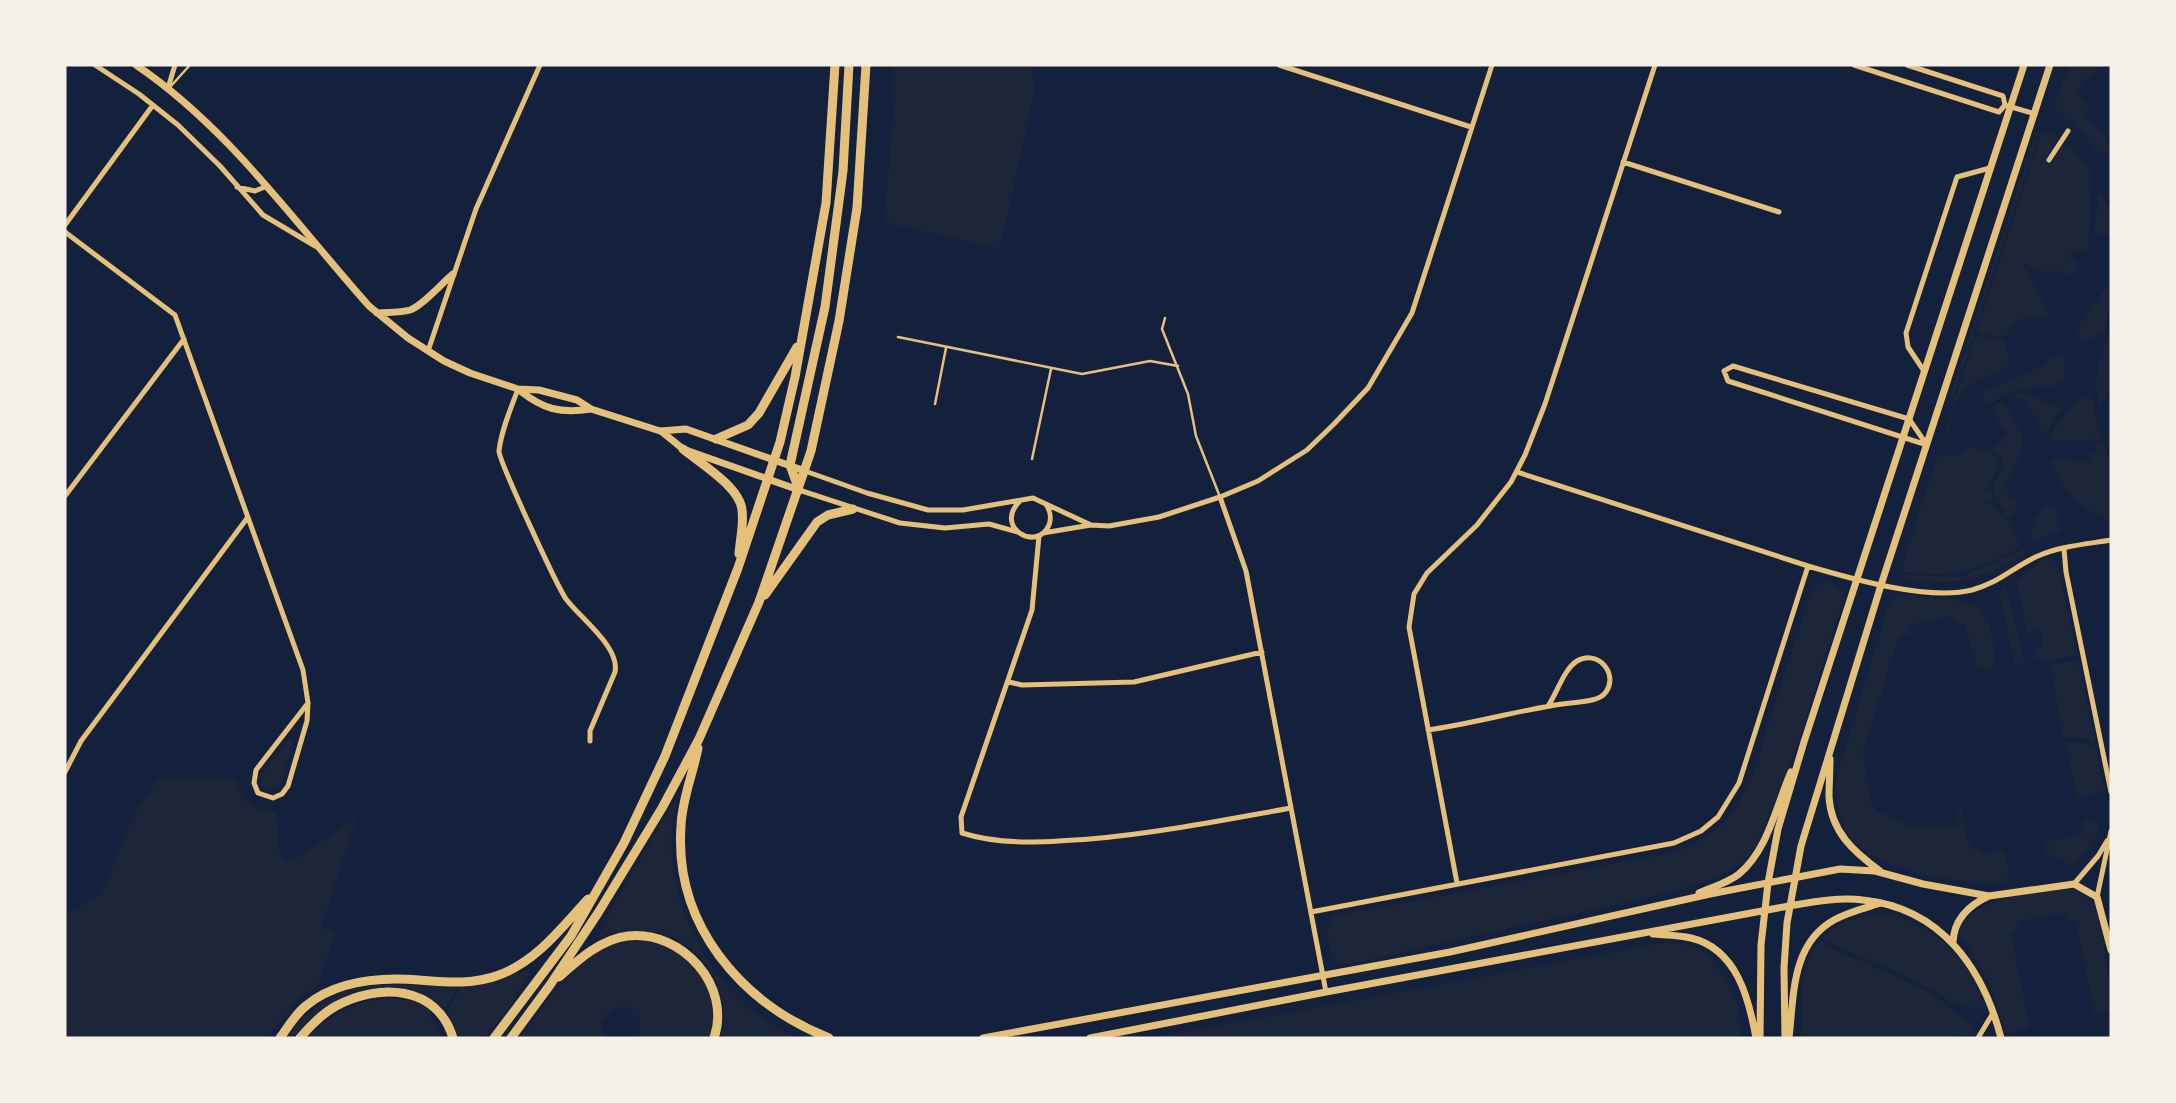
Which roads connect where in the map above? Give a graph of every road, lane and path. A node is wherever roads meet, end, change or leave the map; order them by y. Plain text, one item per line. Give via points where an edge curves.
1 (95, 65) edge
2 (136, 65) edge
3 (175, 65) edge
4 (190, 65) edge
5 (540, 65) edge
6 (835, 65) edge
7 (849, 65) edge
8 (866, 65) edge
9 (1279, 65) edge
10 (1492, 65) edge
11 (1655, 65) edge
12 (1854, 65) edge
13 (1908, 65) edge
14 (2024, 65) edge
15 (2050, 65) edge
16 (169, 88) junction
17 (153, 105) junction
18 (2008, 106) junction
19 (2035, 114) junction
20 (1471, 127) junction
21 (2067, 131) dead end
22 (2049, 160) dead end
23 (1623, 162) junction
24 (1990, 168) junction
25 (267, 186) junction
26 (237, 187) junction
27 (1779, 212) dead end
28 (65, 225) edge
29 (65, 232) edge
30 (316, 246) junction
31 (453, 274) junction
32 (377, 313) junction
33 (806, 318) junction
34 (1165, 318) dead end
35 (898, 337) dead end
36 (184, 339) junction
37 (946, 348) junction
38 (428, 351) junction
39 (1178, 366) junction
40 (1051, 369) junction
41 (1924, 371) junction
42 (518, 389) junction
43 (935, 404) dead end
44 (590, 409) junction
45 (1909, 419) junction
46 (660, 431) junction
47 (1903, 436) junction
48 (716, 439) junction
49 (1927, 445) junction
50 (683, 449) junction
51 (774, 459) junction
52 (1032, 459) dead end
53 (790, 465) junction
54 (805, 471) junction
55 (1517, 472) junction
56 (768, 479) junction
57 (799, 490) junction
58 (65, 496) edge
59 (1220, 497) junction
60 (1021, 500) junction
61 (1044, 502) junction
62 (853, 509) junction
63 (248, 517) junction
64 (1091, 525) junction
65 (1018, 532) junction
66 (1041, 534) junction
67 (2111, 540) edge
68 (2064, 549) junction
69 (1808, 566) junction
70 (738, 568) junction
71 (1857, 579) junction
72 (1881, 584) junction
73 (759, 602) junction
74 (1262, 652) junction
75 (1009, 682) junction
76 (308, 703) junction
77 (1548, 706) junction
78 (1429, 730) junction
79 (699, 739) junction
80 (590, 741) dead end
81 (1804, 742) junction
82 (1830, 751) junction
83 (65, 772) edge
84 (2111, 792) edge
85 (1291, 808) junction
86 (2111, 833) edge
87 (1882, 872) junction
88 (1794, 878) junction
89 (1457, 883) junction
90 (1768, 883) junction
91 (601, 884) junction
92 (2074, 884) junction
93 (1989, 896) junction
94 (2097, 897) junction
95 (1686, 899) junction
96 (1881, 903) junction
97 (1789, 906) junction
98 (1764, 911) junction
99 (1311, 912) junction
100 (1642, 933) junction
101 (1953, 942) junction
102 (2111, 950) edge
103 (1323, 974) junction
104 (550, 985) junction
105 (1326, 992) junction
106 (1993, 1013) junction
107 (280, 1038) edge
108 (300, 1038) edge
109 (453, 1038) edge
110 (494, 1038) edge
111 (510, 1038) edge
112 (714, 1038) edge
113 (829, 1038) edge
114 (983, 1038) edge
115 (1090, 1038) edge
116 (1758, 1038) edge
117 (1787, 1038) edge
118 (1978, 1038) edge
119 (2001, 1038) edge

1 - 17 street
2 - 16 street
3 - 16 street
4 - 16 lane
5 - 31 street via 476,209
6 - 33 highway via 826,203
7 - 53 highway via 843,171 825,307
8 - 54 highway via 849,269
9 - 20 street
10 - 20 street
11 - 23 street
12 - 18 street via 1999,112
13 - 18 street via 2003,96
14 - 18 street
15 - 19 street
16 - 25 street
17 - 26 street via 200,145
17 - 28 street
18 - 19 street
18 - 24 street
19 - 49 street
20 - 59 street via 1412,313 1367,388 1307,450 1258,481
21 - 22 street
23 - 27 street
23 - 55 street via 1545,404
24 - 41 street
24 - 41 street via 1957,177 1910,320 1905,340
25 - 26 street via 255,191
25 - 30 street
26 - 30 street via 263,215
29 - 36 street via 175,315
30 - 32 street
31 - 32 street via 411,310
31 - 38 street
32 - 38 street
33 - 48 highway via 794,355 760,413 748,425
33 - 51 highway
34 - 39 lane via 1162,329
35 - 37 lane
36 - 58 street
36 - 63 street
37 - 40 lane
37 - 43 lane
38 - 42 street via 470,373
39 - 40 lane via 1150,361 1090,374
39 - 59 lane via 1196,436
40 - 52 lane
41 - 45 street
42 - 44 street via 577,400
42 - 44 street via 535,402 568,413
42 - 80 street via 500,457 565,597 617,663
44 - 46 street
45 - 47 street
45 - 47 street via 1733,366 1724,371 1728,381
45 - 49 street
46 - 48 street via 685,429
46 - 50 street
47 - 49 street
47 - 71 street
48 - 51 street
49 - 72 street
50 - 56 street
50 - 70 highway via 739,500 743,511
51 - 53 street
51 - 56 highway
53 - 54 street
53 - 57 highway
54 - 57 highway
54 - 60 street via 928,510 963,510
55 - 69 street
55 - 78 street via 1477,525 1427,573 1414,594 1409,627
56 - 57 street
56 - 70 highway
57 - 62 street
57 - 73 highway
59 - 64 street via 1159,517
59 - 74 street via 1246,571
60 - 61 street
60 - 65 street via 1011,515
61 - 64 street
61 - 66 street via 1051,517
62 - 65 street via 900,523 945,528 989,524
62 - 73 highway via 817,523
63 - 76 street via 303,670
63 - 83 street via 81,741
64 - 66 street
65 - 66 street via 1028,537
66 - 75 street via 1032,610
67 - 68 street
68 - 72 street via 2038,556 1991,584 1968,591
68 - 84 street
69 - 71 street
69 - 89 street via 1738,783 1718,817 1674,843
70 - 91 highway via 665,756
71 - 72 street
71 - 81 street
72 - 82 street
73 - 79 highway
74 - 75 street via 1134,682
74 - 85 street
75 - 85 street via 961,817 962,832 1009,842 1064,841 1172,829
76 - 76 street via 256,770 258,793 272,798 288,786
77 - 77 street via 1595,700 1610,681 1608,670 1597,659 1578,660
77 - 78 street
78 - 89 street
79 - 104 highway via 631,861
79 - 113 highway via 682,810 680,843 687,889 701,929 721,959 764,1003
81 - 90 street via 1778,829
81 - 95 street via 1752,861 1736,876
82 - 87 street via 1833,817 1855,853
82 - 88 street
85 - 99 street
86 - 92 street
86 - 94 street
87 - 88 street via 1840,869
87 - 93 street
88 - 90 street
88 - 97 street
89 - 99 street
90 - 95 street
90 - 98 street
91 - 107 highway via 544,947 500,975 459,982 399,978 355,982 306,1005
91 - 110 highway via 571,936
92 - 93 street
92 - 94 street
93 - 101 street via 1962,915
94 - 102 street
95 - 103 street via 1450,952
96 - 97 street via 1844,899
96 - 101 street via 1924,920
96 - 117 street via 1834,920 1815,934 1795,976
97 - 98 street
97 - 117 street via 1784,968
98 - 100 street
98 - 116 street
99 - 103 street
100 - 105 street
100 - 116 street via 1691,938 1721,955 1745,989
101 - 106 street via 1976,973
103 - 105 street
103 - 114 street
104 - 111 highway
104 - 112 highway via 601,945 619,937 646,936 686,953 707,976 717,1010
105 - 115 street
106 - 118 street
106 - 119 street
108 - 109 highway via 337,1006 370,994 396,992 430,1004 441,1014

